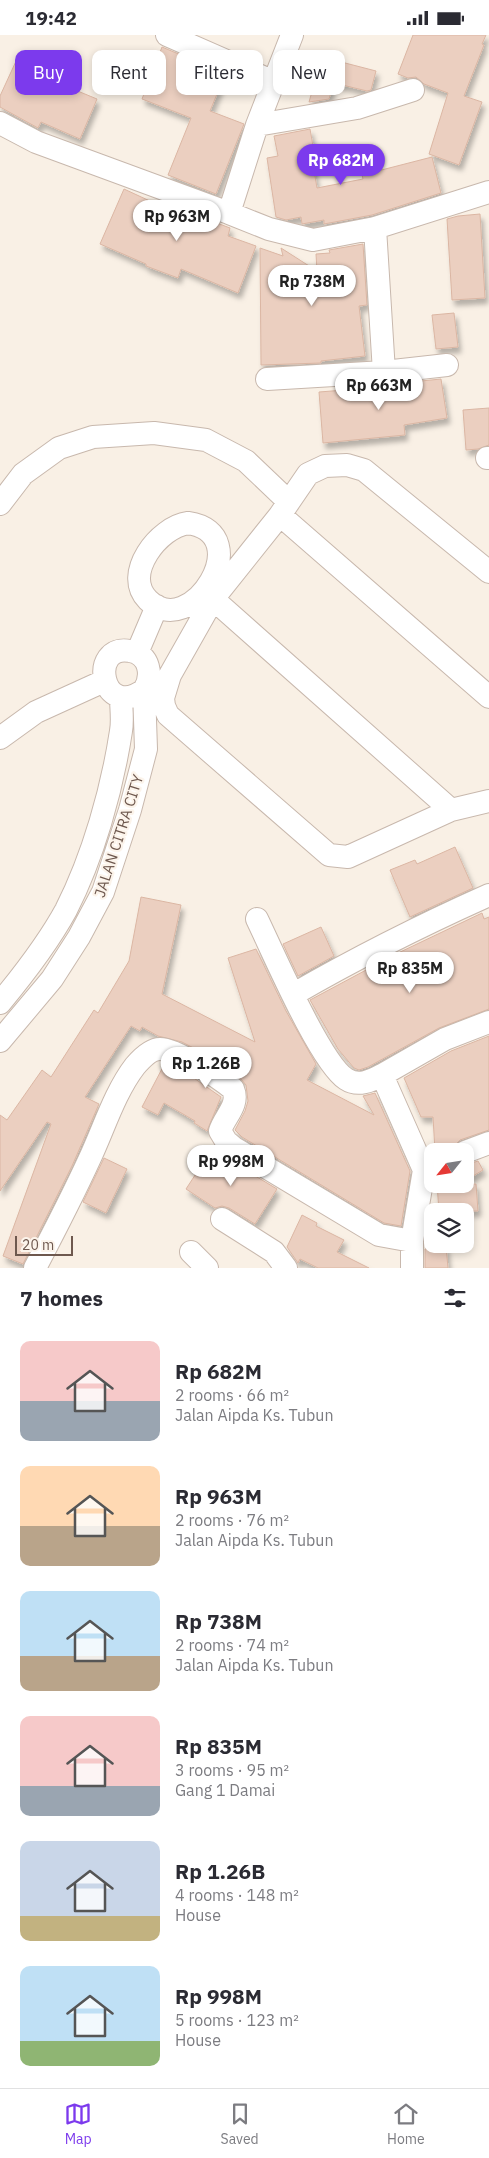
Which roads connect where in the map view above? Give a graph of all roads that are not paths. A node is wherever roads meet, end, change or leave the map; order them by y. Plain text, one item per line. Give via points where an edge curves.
1 (167, 35) edge
2 (292, 35) edge
3 (286, 50) edge
4 (273, 82) edge
5 (273, 85) edge
6 (413, 90) dead end
7 (0, 123) edge
8 (257, 125) junction
9 (489, 192) edge
10 (229, 213) junction
11 (375, 228) junction
12 (447, 365) dead end
13 (384, 372) junction
14 (267, 379) dead end
15 (0, 504) edge
16 (285, 509) junction
17 (489, 572) edge
18 (214, 599) junction
19 (157, 606) dead end
20 (137, 653) junction
21 (104, 681) junction
22 (144, 690) junction
23 (121, 697) junction
24 (489, 697) edge
25 (0, 738) edge
26 (489, 801) edge
27 (451, 810) junction
28 (489, 895) edge
29 (257, 919) dead end
30 (294, 994) junction
31 (0, 1003) edge
32 (489, 1022) edge
33 (0, 1041) edge
34 (382, 1075) junction
35 (489, 1143) edge
36 (474, 1149) edge
37 (424, 1161) edge
38 (424, 1187) edge
39 (222, 1219) dead end
40 (412, 1241) junction
41 (191, 1252) dead end
42 (35, 1268) edge
43 (208, 1268) edge
44 (286, 1268) edge
45 (412, 1268) edge

1 - 4 street
2 - 3 street
5 - 8 street
6 - 8 street via 357,108
7 - 10 street via 36,142
8 - 10 street
9 - 11 street
10 - 11 street via 269,229 313,240
11 - 13 street
12 - 13 street
13 - 14 street
15 - 16 street via 23,474 59,448 93,437 154,433 206,440 246,461
16 - 17 street via 308,474 325,465 347,465 364,470
16 - 18 street
16 - 24 street
18 - 27 street
18 - 27 street via 170,675 164,706 168,715 329,855 348,857
19 - 20 street
20 - 21 street via 124,650 109,658
20 - 22 street, JALAN CITRA CITY via 149,667
21 - 23 street
21 - 25 street via 36,712
22 - 23 street via 137,695
22 - 33 street, JALAN CITRA CITY via 146,749 103,892 52,979
23 - 31 street, JALAN CITRA CITY via 121,730 113,770 82,875 65,911 36,957
26 - 27 street
28 - 30 street via 363,954
29 - 30 street
30 - 34 street via 314,1035 346,1079 365,1083
32 - 34 street via 445,1039
34 - 37 street
35 - 36 street
38 - 40 street
39 - 44 street via 274,1252
40 - 42 street via 378,1235 234,1148 220,1131 234,1106 233,1089 205,1070 168,1050 159,1049 148,1053 136,1065 121,1089
40 - 45 street
41 - 43 street

